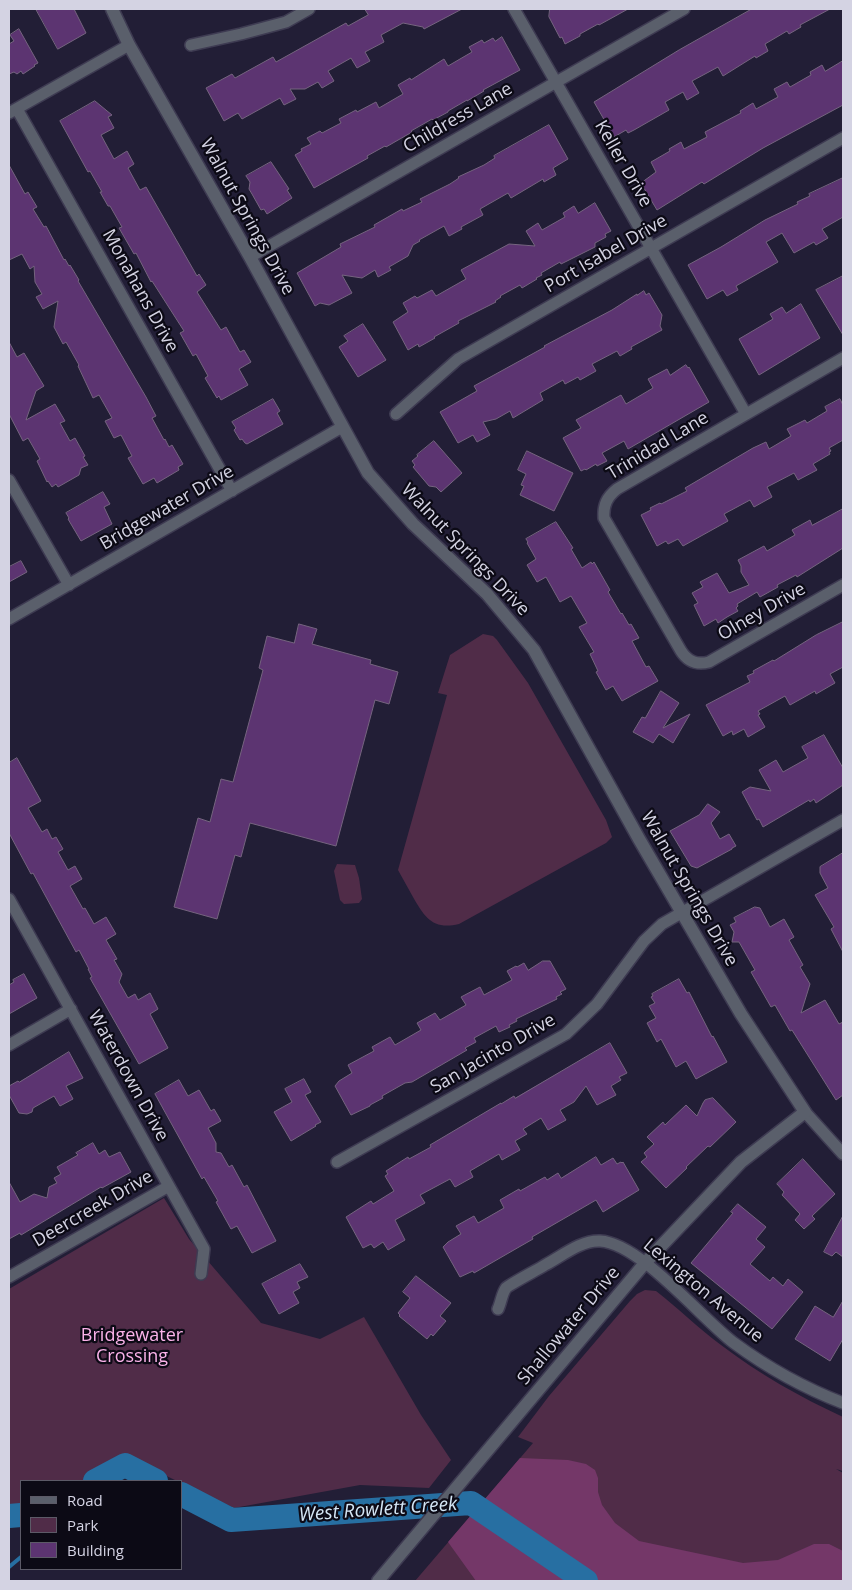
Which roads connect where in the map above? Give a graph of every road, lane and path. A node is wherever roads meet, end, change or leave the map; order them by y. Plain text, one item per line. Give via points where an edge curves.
1 (112, 9) edge
2 (309, 9) edge
3 (514, 9) edge
4 (684, 9) edge
5 (130, 45) junction
6 (191, 45) dead end
7 (556, 82) junction
8 (13, 111) edge
9 (843, 138) edge
10 (651, 248) junction
11 (250, 257) junction
12 (843, 358) edge
13 (396, 414) dead end
14 (746, 414) junction
15 (342, 427) junction
16 (9, 480) edge
17 (232, 491) junction
18 (69, 585) junction
19 (843, 585) edge
20 (9, 619) edge
21 (696, 663) joint
22 (843, 820) edge
23 (9, 899) edge
24 (682, 913) junction
25 (71, 1009) junction
26 (9, 1045) edge
27 (805, 1112) junction
28 (843, 1154) edge
29 (337, 1162) dead end
30 (169, 1186) junction
31 (645, 1262) junction
32 (201, 1274) dead end
33 (9, 1277) edge
34 (498, 1310) dead end
35 (843, 1403) edge
36 (378, 1581) edge

1 - 5 street, Walnut Springs Drive
2 - 6 street via 286,22
3 - 7 street, Keller Drive
4 - 7 street, Childress Lane
5 - 8 street
5 - 11 street, Walnut Springs Drive
7 - 10 street, Keller Drive
7 - 11 street, Childress Lane
8 - 17 street, Monahans Drive
9 - 10 street, Port Isabel Drive
10 - 13 street, Port Isabel Drive via 458,359
10 - 14 street, Keller Drive
11 - 15 street, Walnut Springs Drive
12 - 14 street, Trinidad Lane
14 - 21 street, Trinidad Lane via 617,489 606,501 604,510 604,518 684,657
15 - 17 street, Bridgewater Drive
15 - 24 street, Walnut Springs Drive via 368,473 413,524 487,594 534,650
16 - 18 street
17 - 18 street, Bridgewater Drive
18 - 20 street, Bridgewater Drive
19 - 21 street, Olney Drive via 709,662
22 - 24 street, San Jacinto Drive
23 - 25 street, Waterdown Drive
24 - 27 street, Walnut Springs Drive via 741,1014
24 - 29 street, San Jacinto Drive via 662,924 644,940 596,1004 566,1034
25 - 26 street
25 - 30 street, Waterdown Drive
27 - 28 street, Walnut Springs Drive
27 - 31 street, Shallowater Drive via 741,1162
30 - 32 street, Waterdown Drive via 204,1249
30 - 33 street, Deercreek Drive
31 - 34 street, Lexington Avenue via 614,1244 599,1241 581,1245 506,1288
31 - 35 street, Lexington Avenue via 752,1356 788,1378
31 - 36 street, Shallowater Drive

